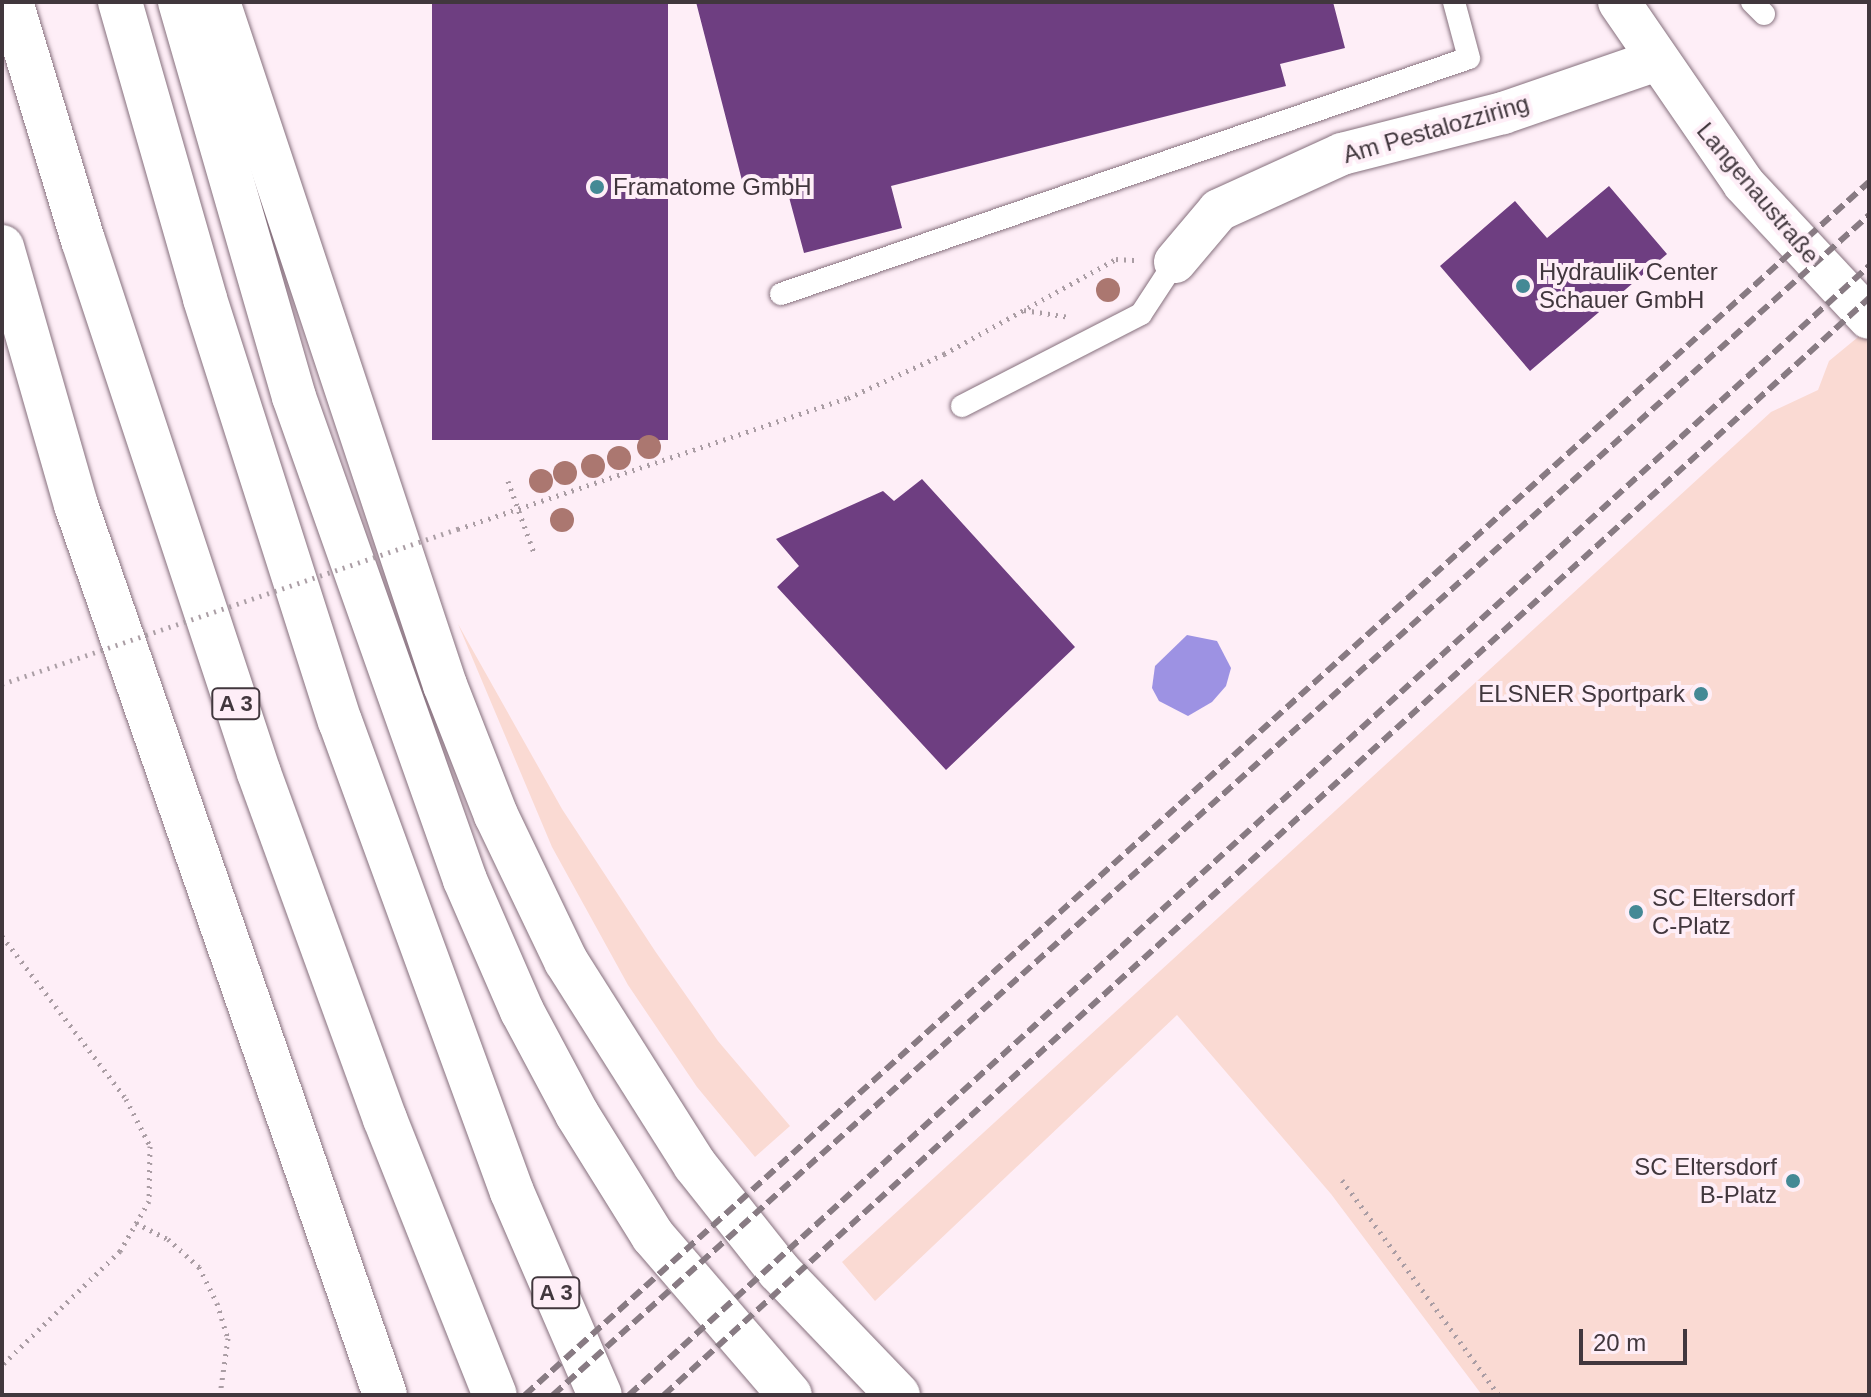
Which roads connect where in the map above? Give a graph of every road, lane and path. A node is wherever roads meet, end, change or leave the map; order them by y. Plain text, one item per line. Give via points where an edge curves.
1 (11, 2) edge
2 (120, 2) edge
3 (180, 2) edge
4 (218, 2) edge
5 (1454, 2) edge
6 (1619, 2) edge
7 (1657, 60) junction
8 (2, 247) edge
9 (1116, 259) dead end
10 (1175, 262) joint
11 (781, 294) dead end
12 (1869, 318) edge
13 (962, 406) dead end
14 (508, 481) dead end
15 (517, 509) junction
16 (534, 553) dead end
17 (2, 684) edge
18 (2, 936) edge
19 (1342, 1180) dead end
20 (136, 1223) junction
21 (346, 1279) junction
22 (2, 1365) edge
23 (220, 1395) edge
24 (385, 1395) edge
25 (399, 1395) edge
26 (495, 1395) edge
27 (600, 1395) edge
28 (790, 1395) edge
29 (898, 1395) edge
30 (1499, 1395) edge

1 - 26 highway, A 3 via 83,240 259,773 385,1119
2 - 27 highway, A 3 via 205,299 340,721 512,1192
3 - 28 highway via 294,397 490,938 577,1114 653,1236
4 - 29 highway via 445,685 496,815 566,961 695,1165 779,1271
5 - 11 lane via 1469,58
6 - 7 street
7 - 10 street, Am Pestalozziring via 1503,113 1342,154 1219,210
7 - 12 street, Langenaustraße via 1744,184
8 - 21 highway via 76,505 249,1015
9 - 15 path via 944,354 848,398
10 - 13 lane via 1141,314
14 - 15 path
15 - 16 path
15 - 17 path, bridge
18 - 20 path via 126,1099 150,1146 149,1201
19 - 30 path
20 - 22 path via 120,1251
20 - 23 path via 168,1239 199,1267 217,1303 228,1338
21 - 24 highway
21 - 25 highway

